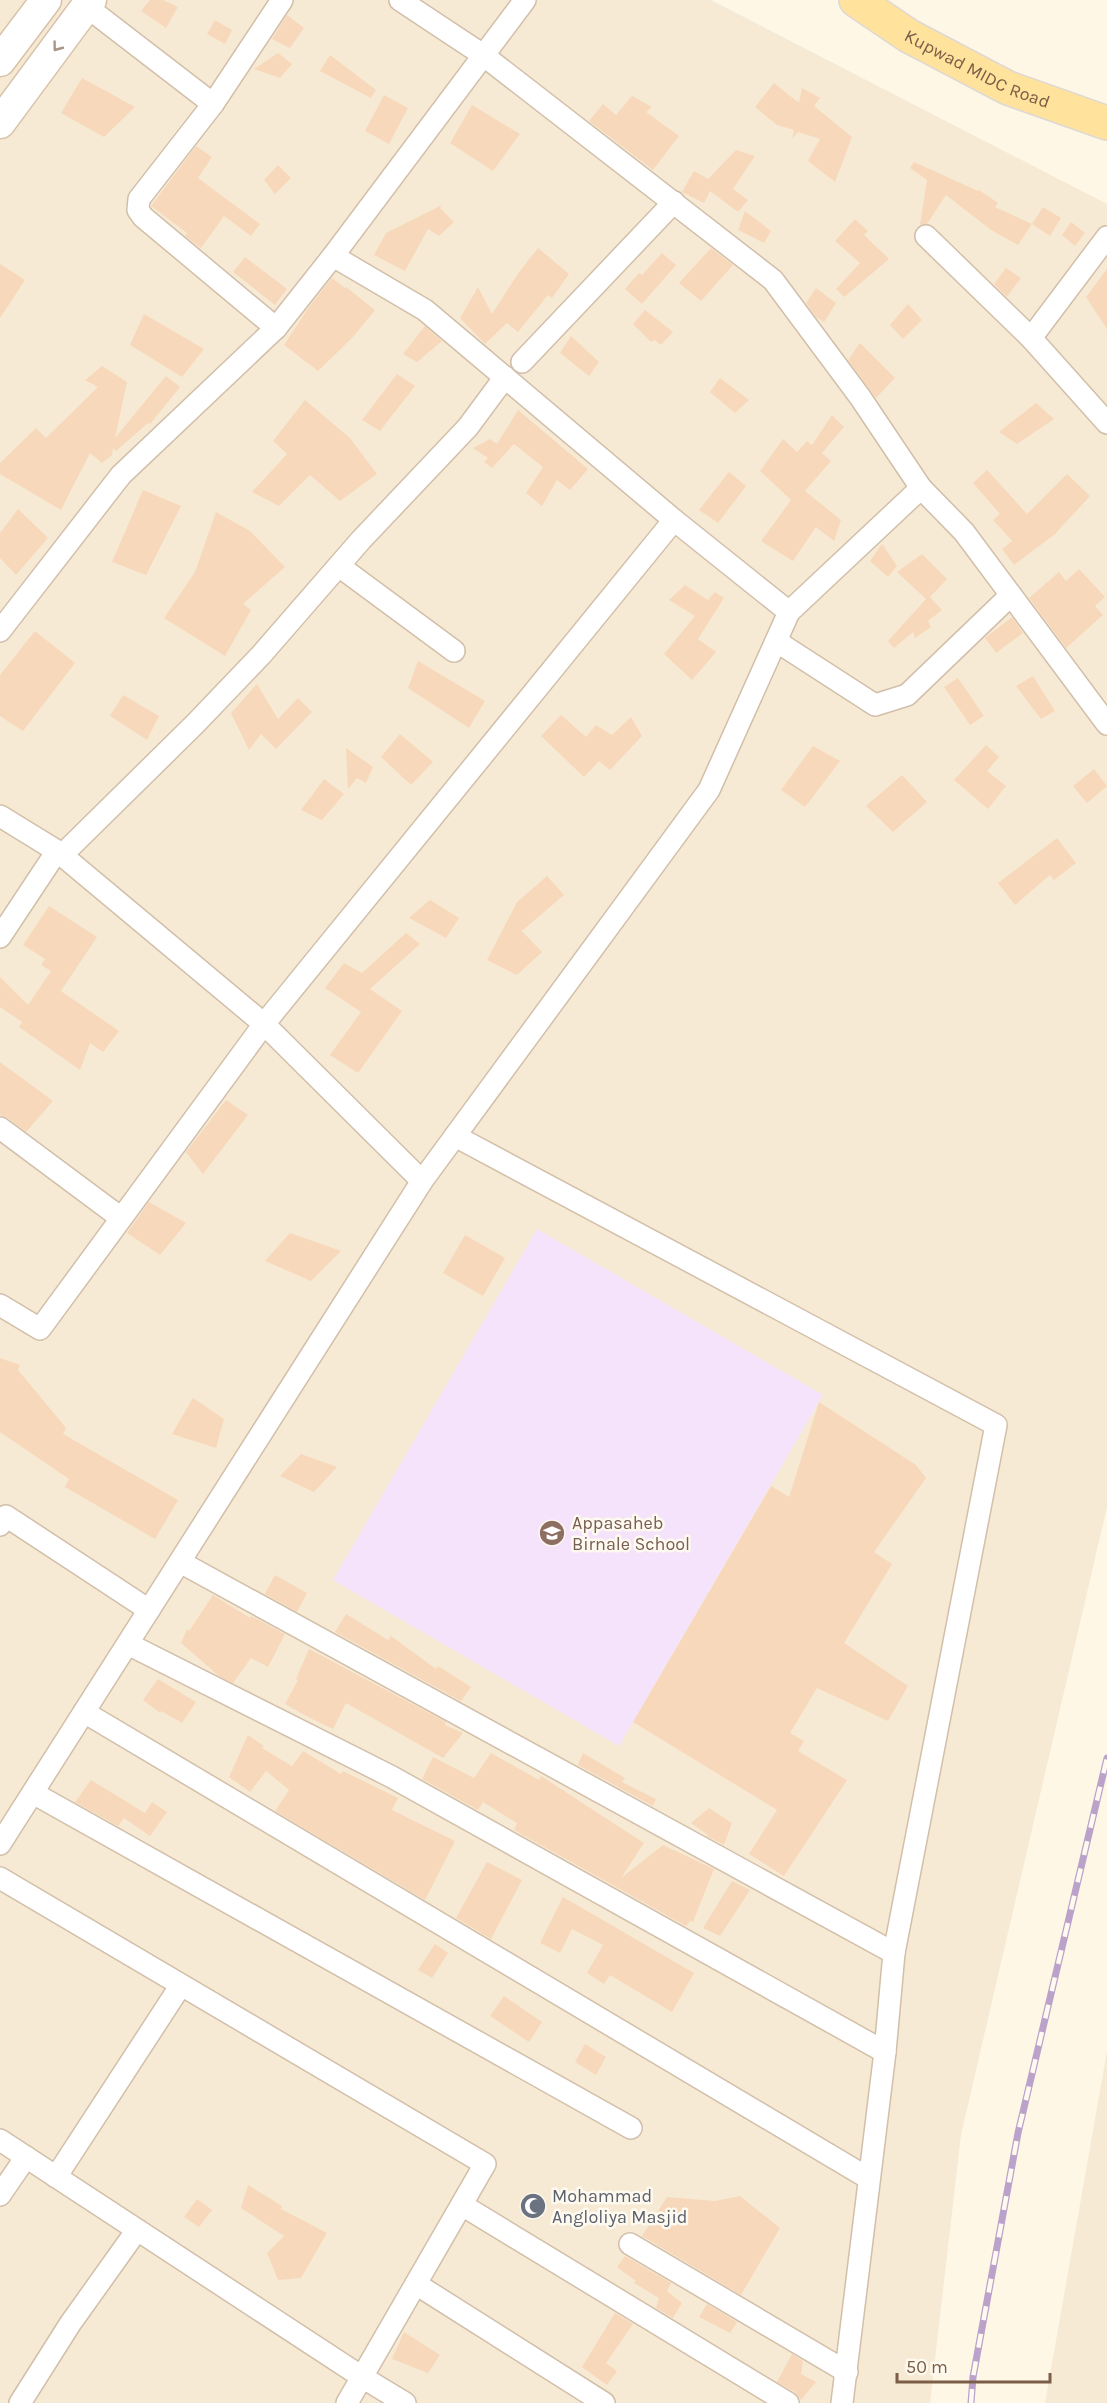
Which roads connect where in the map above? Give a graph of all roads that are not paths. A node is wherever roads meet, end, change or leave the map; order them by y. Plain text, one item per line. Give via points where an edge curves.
1 (46, 0) edge
2 (282, 0) edge
3 (400, 0) edge
4 (525, 0) edge
5 (856, 0) edge
6 (89, 4) edge
7 (483, 55) junction
8 (0, 61) edge
9 (213, 104) junction
10 (0, 123) edge
11 (1107, 123) edge
12 (674, 202) junction
13 (926, 236) dead end
14 (1107, 237) edge
15 (333, 256) junction
16 (276, 328) junction
17 (1030, 338) junction
18 (522, 362) dead end
19 (505, 377) junction
20 (1107, 423) edge
21 (921, 488) junction
22 (674, 520) junction
23 (339, 566) junction
24 (1011, 595) junction
25 (789, 612) junction
26 (0, 631) edge
27 (776, 641) junction
28 (454, 651) dead end
29 (1107, 724) edge
30 (0, 816) edge
31 (59, 853) junction
32 (0, 937) edge
33 (264, 1024) junction
34 (0, 1128) edge
35 (455, 1136) junction
36 (422, 1181) junction
37 (120, 1218) junction
38 (0, 1305) edge
39 (0, 1525) edge
40 (180, 1562) junction
41 (149, 1610) junction
42 (128, 1644) junction
43 (84, 1712) junction
44 (33, 1793) junction
45 (0, 1844) edge
46 (0, 1878) edge
47 (894, 1953) junction
48 (181, 1985) junction
49 (885, 2052) junction
50 (632, 2128) dead end
51 (0, 2140) edge
52 (26, 2157) junction
53 (56, 2177) junction
54 (868, 2178) junction
55 (0, 2195) edge
56 (462, 2205) junction
57 (137, 2230) junction
58 (630, 2244) dead end
59 (416, 2284) junction
60 (847, 2372) junction
61 (362, 2377) junction
62 (20, 2403) edge
63 (347, 2403) edge
64 (405, 2403) edge
65 (604, 2403) edge
66 (788, 2403) edge
67 (842, 2403) edge

1 - 8 main road
2 - 9 street
3 - 7 street
4 - 7 street
5 - 11 main road, Kupwad MIDC Road via 909,36 1008,88
6 - 9 street
6 -> 10 main road
7 - 12 street
7 - 15 street
9 - 16 street via 139,199 138,210
12 - 18 street
12 - 21 street via 772,280 860,397
13 - 17 street
14 - 17 street
15 - 16 street
15 - 19 street via 425,310
16 - 26 street via 121,475
17 - 20 street
19 - 22 street
19 - 23 street via 468,428
21 - 24 street via 964,532
21 - 25 street
22 - 25 street
22 - 33 street
23 - 28 street
23 - 31 street via 195,724
24 - 27 street via 907,695 874,705
24 - 29 street
25 - 27 street
27 - 35 street via 710,790
30 - 31 street
31 - 32 street
31 - 33 street
33 - 36 street
33 - 37 street
34 - 37 street
35 - 36 street
35 - 47 street via 996,1425
36 - 40 street
37 - 38 street via 40,1329
39 - 41 street via 6,1516
40 - 41 street
40 - 47 street
41 - 42 street
42 - 43 street
42 - 49 street via 392,1777
43 - 44 street
43 - 54 street
44 - 45 street
44 - 50 street
46 - 48 street
47 - 49 street
48 - 53 street
48 - 56 street via 485,2164
49 - 54 street
51 - 52 street
52 - 53 street
52 - 55 street
53 - 57 street
54 - 60 street
56 - 59 street
56 - 66 street
57 - 61 street
57 - 62 street
58 - 60 street
59 - 61 street
59 - 65 street
60 - 67 street
61 - 63 street
61 - 64 street

